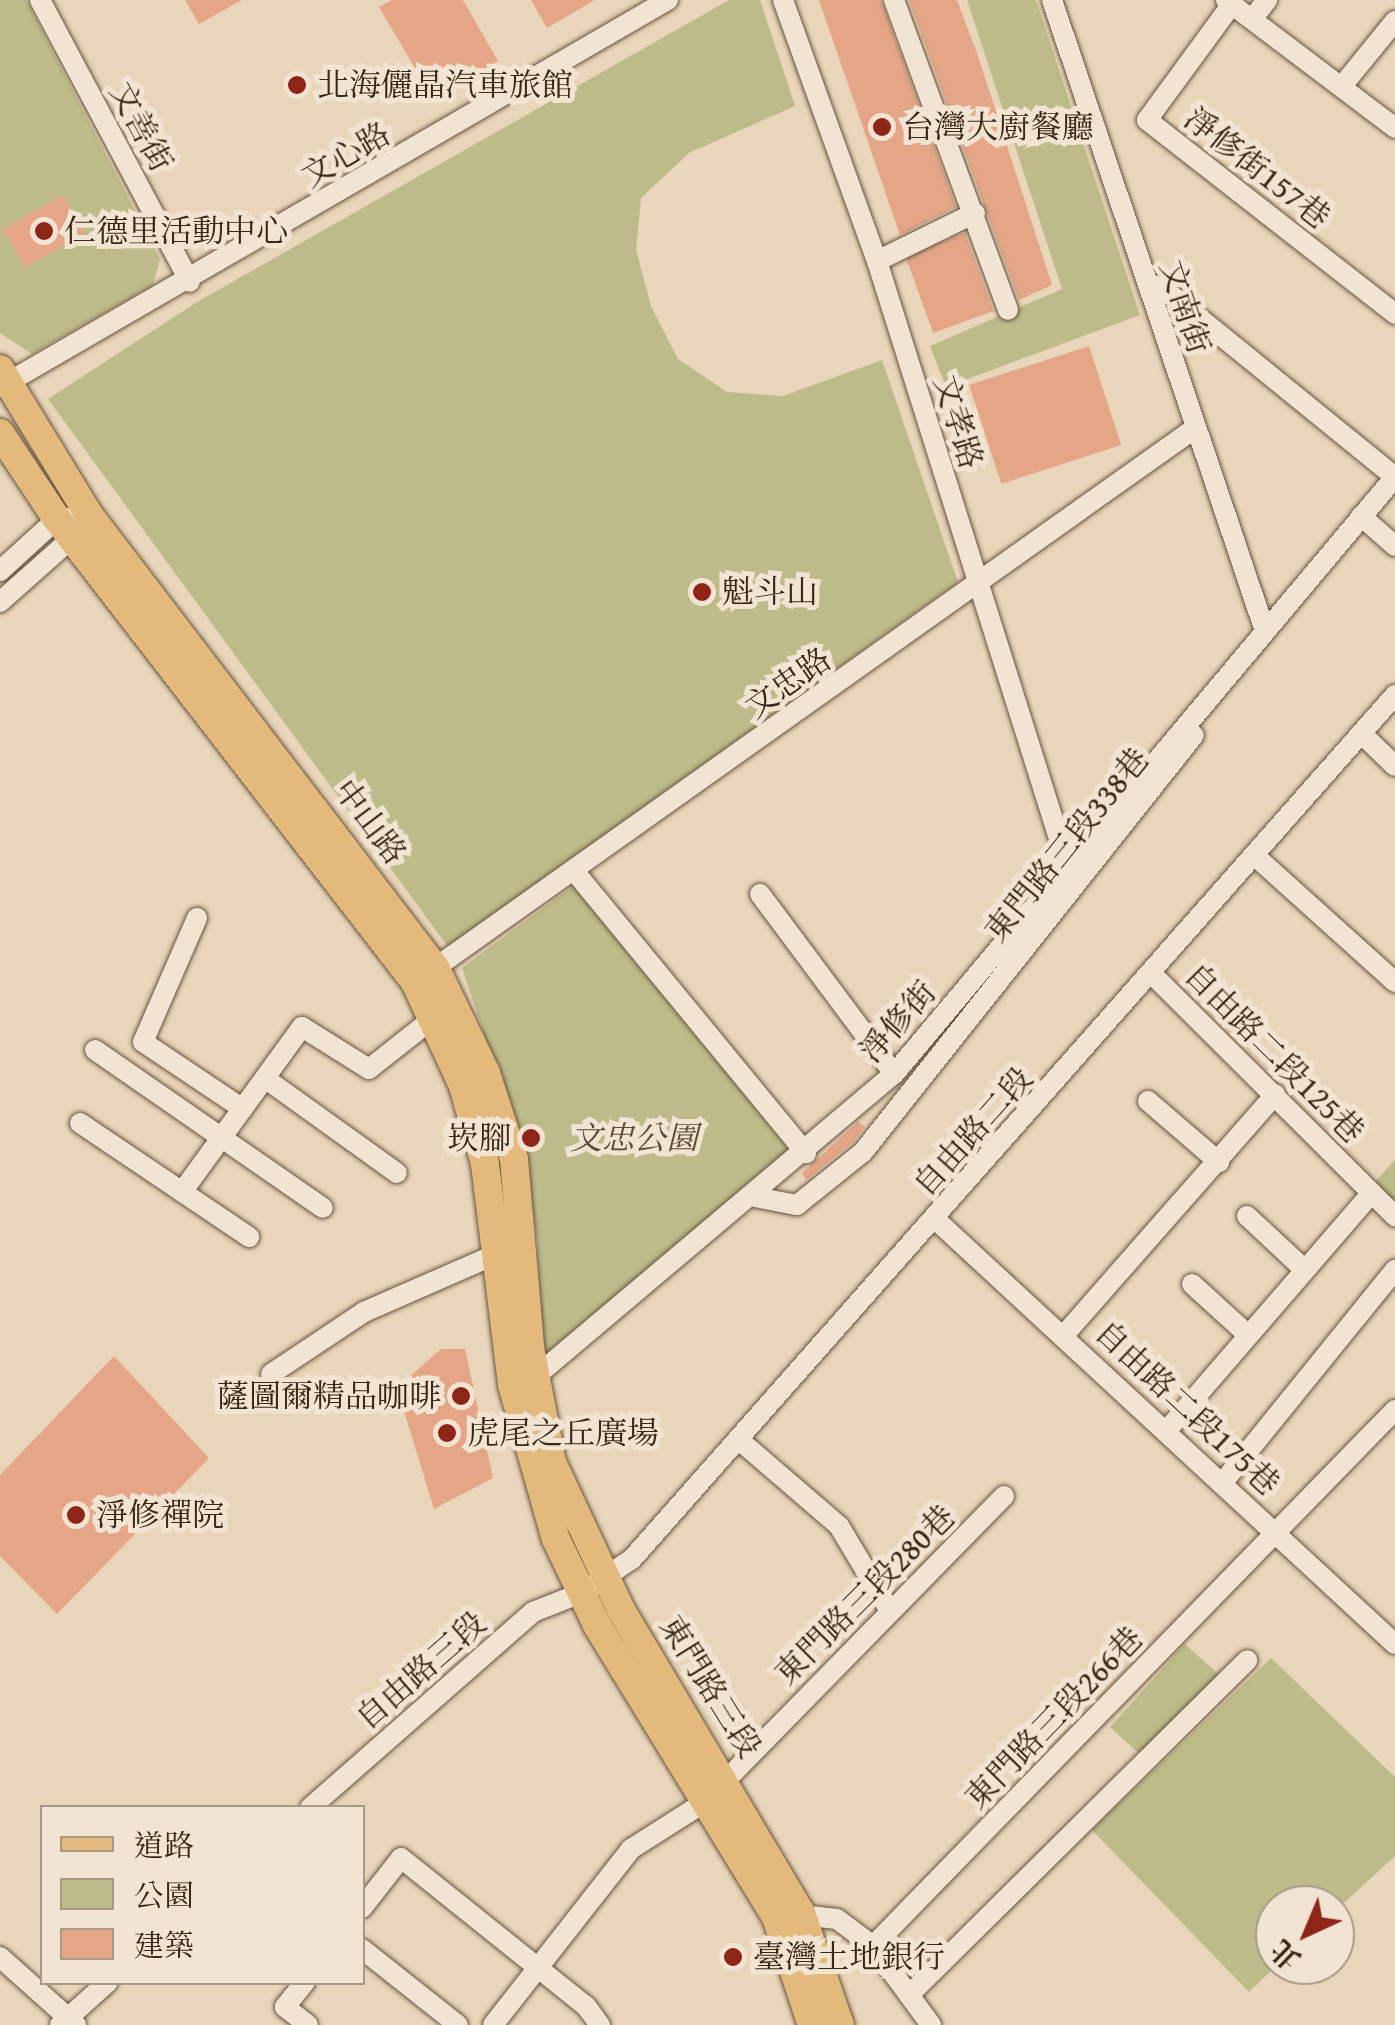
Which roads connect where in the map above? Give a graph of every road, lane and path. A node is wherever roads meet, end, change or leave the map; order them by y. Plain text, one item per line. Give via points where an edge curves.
1 (40, 0) edge
2 (668, 0) edge
3 (783, 0) edge
4 (894, 0) edge
5 (1052, 0) edge
6 (1268, 0) edge
7 (1229, 2) edge
8 (1253, 18) junction
9 (1395, 22) edge
10 (1342, 86) junction
11 (1395, 128) edge
12 (975, 214) junction
13 (877, 262) junction
14 (190, 282) junction
15 (1159, 285) dead end
16 (1008, 310) dead end
17 (1395, 314) edge
18 (3, 380) edge
19 (1194, 429) junction
20 (0, 433) edge
21 (1395, 477) edge
22 (89, 515) junction
23 (1361, 516) junction
24 (66, 529) junction
25 (1395, 546) edge
26 (0, 571) edge
27 (977, 586) junction
28 (0, 602) edge
29 (1264, 631) junction
30 (1395, 696) edge
31 (1361, 734) junction
32 (1395, 766) edge
33 (1254, 855) junction
34 (1067, 864) junction
35 (575, 872) junction
36 (760, 894) dead end
37 (197, 918) dead end
38 (1154, 975) junction
39 (425, 976) junction
40 (1395, 982) edge
41 (432, 1019) junction
42 (94, 1050) dead end
43 (894, 1074) junction
44 (266, 1079) junction
45 (1275, 1095) junction
46 (1148, 1101) dead end
47 (243, 1109) junction
48 (80, 1123) dead end
49 (220, 1139) junction
50 (806, 1153) junction
51 (1218, 1162) junction
52 (397, 1173) dead end
53 (182, 1192) junction
54 (1372, 1194) junction
55 (755, 1197) junction
56 (324, 1208) dead end
57 (1247, 1216) dead end
58 (1395, 1216) edge
59 (935, 1219) junction
60 (249, 1237) dead end
61 (524, 1249) junction
62 (493, 1250) junction
63 (1305, 1270) junction
64 (1395, 1270) edge
65 (1192, 1284) dead end
66 (1248, 1335) junction
67 (1064, 1336) junction
68 (272, 1374) dead end
69 (524, 1382) junction
70 (1395, 1410) edge
71 (1168, 1429) junction
72 (738, 1439) junction
73 (1224, 1481) junction
74 (1004, 1496) dead end
75 (1277, 1533) junction
76 (592, 1586) junction
77 (890, 1611) junction
78 (1395, 1644) edge
79 (1247, 1660) dead end
80 (727, 1779) junction
81 (708, 1800) junction
82 (313, 1805) edge
83 (365, 1904) edge
84 (788, 1915) junction
85 (873, 1946) junction
86 (365, 1951) edge
87 (0, 1957) edge
88 (538, 1968) junction
89 (105, 1985) edge
90 (302, 1985) edge
91 (909, 1995) junction
92 (67, 2023) edge
93 (308, 2025) edge
94 (458, 2025) edge
95 (492, 2025) edge
96 (600, 2025) edge
97 (812, 2025) edge
98 (840, 2025) edge
99 (930, 2025) edge

1 - 14 street, 文善街
2 - 14 street, 文心路
3 - 13 street, 文孝路
4 - 12 street
5 - 19 street, 文南街
6 - 8 street
7 - 8 street
7 - 17 street, 淨修街157巷 via 1147,120
8 - 10 street
9 - 10 street
10 - 11 street
12 - 13 street
12 - 16 street
13 - 27 street, 文孝路
14 - 18 street, 文心路
15 - 21 street
18 - 22 main road, 中山路
19 - 27 street, 文忠路
19 - 29 street, 文南街
20 - 24 main road, 中山路
21 - 23 street, 東門路三段338巷
22 - 24 street
22 - 39 main road, 中山路
23 - 25 street
23 - 29 street, 東門路三段338巷
24 - 26 street
24 - 28 street
24 - 39 main road, 中山路
27 - 34 street, 文孝路 via 1006,647
27 - 35 street, 文忠路
29 - 34 street, 淨修街
29 - 55 street, 東門路三段338巷 via 1259,654 863,1152 797,1205
30 - 31 street, 自由路二段
31 - 32 street
31 - 33 street, 自由路二段
33 - 38 street, 自由路二段
33 - 40 street
34 - 43 street, 淨修街
35 - 39 street, 文忠路
35 - 50 street
36 - 43 street
37 - 47 street via 142,1042
38 - 45 street, 自由路二段125巷
38 - 59 street, 自由路二段
39 - 41 main road, 中山路
39 - 61 main road, 中山路 via 486,1073 514,1159
41 - 44 street via 369,1069 302,1028
41 - 62 main road, 中山路 via 463,1086 485,1164
42 - 49 street
43 - 50 street, 淨修街
44 - 47 street
44 - 52 street
45 - 51 street
45 - 54 street, 自由路二段125巷
46 - 51 street
47 - 49 street
48 - 53 street
49 - 53 street
49 - 56 street
50 - 55 street, 淨修街
51 - 67 street
53 - 60 street
54 - 58 street, 自由路二段125巷
54 - 63 street
55 - 69 street, 淨修街
57 - 63 street
59 - 67 street, 自由路二段175巷
59 - 72 street, 自由路二段
61 - 62 street
61 - 69 main road, 中山路
62 - 68 street via 364,1312
62 - 69 main road, 中山路
63 - 66 street
64 - 73 street
65 - 66 street
66 - 71 street
67 - 71 street, 自由路二段175巷
69 - 76 main road, 東門路三段
70 - 75 street, 東門路三段266巷
71 - 73 street, 自由路二段175巷
72 - 76 street, 自由路二段 via 632,1559
72 - 77 street via 839,1526
73 - 75 street, 自由路二段175巷
74 - 77 street, 東門路三段280巷
75 - 78 street, 自由路二段175巷
75 - 85 street, 東門路三段266巷
76 - 80 main road, 東門路三段
76 - 81 main road, 東門路三段
76 - 82 street, 自由路三段 via 533,1612
77 - 80 street, 東門路三段280巷
79 - 91 street
80 - 84 main road, 東門路三段
81 - 84 main road, 東門路三段
81 - 88 street via 631,1849
83 - 88 street via 401,1858
84 - 85 street via 837,1918
84 - 97 main road, 東門路三段
84 - 98 main road, 東門路三段
85 - 91 street
86 - 94 street
87 - 92 street
88 - 95 street
88 - 96 street
89 - 92 street
90 - 93 street via 286,2007
91 - 99 street

